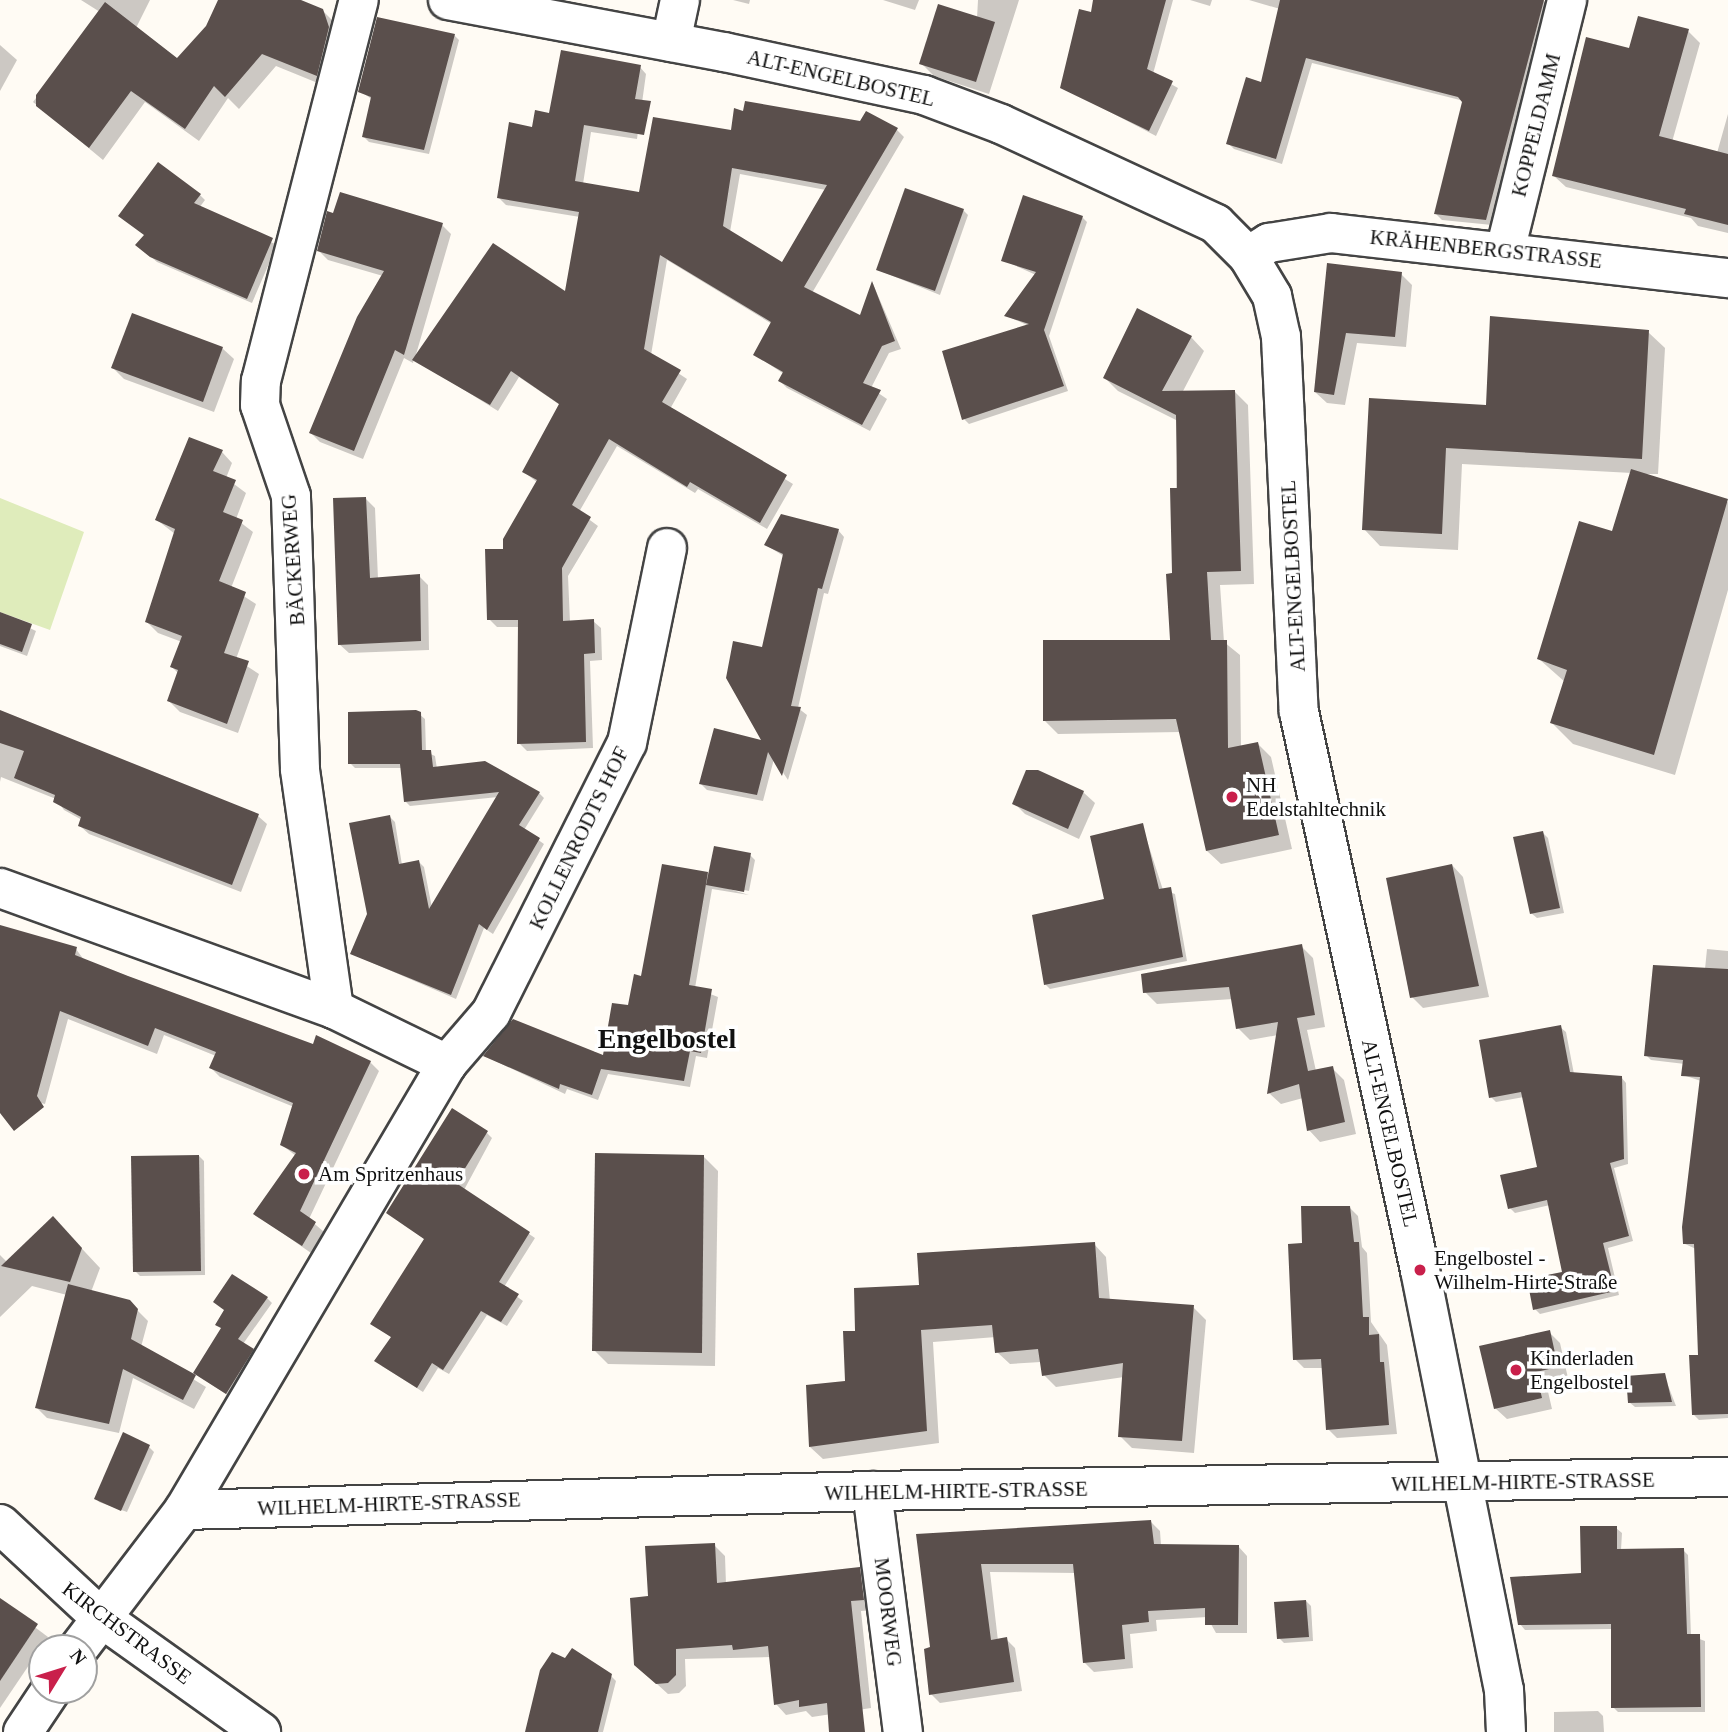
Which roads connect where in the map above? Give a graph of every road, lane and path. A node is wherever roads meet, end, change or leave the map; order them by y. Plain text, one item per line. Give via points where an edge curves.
1 (359, 0) edge
2 (448, 0) edge
3 (680, 0) edge
4 (1567, 0) edge
5 (671, 42) junction
6 (1505, 251) junction
7 (1248, 256) junction
8 (1728, 278) edge
9 (667, 548) dead end
10 (0, 888) edge
11 (334, 1009) junction
12 (447, 1064) junction
13 (1728, 1477) edge
14 (1463, 1485) junction
15 (872, 1491) junction
16 (184, 1510) junction
17 (0, 1524) edge
18 (100, 1617) junction
19 (88, 1634) edge
20 (42, 1704) edge
21 (23, 1732) edge
22 (261, 1732) edge
23 (903, 1732) edge
24 (1506, 1732) edge

1 - 11 street, BÄCKERWEG via 261,380 260,405 291,496 300,769
2 - 5 street, ALT-ENGELBOSTEL
3 - 5 street
4 - 6 street, KOPPELDAMM
5 - 7 street, ALT-ENGELBOSTEL via 924,95 1001,124 1216,224
6 - 7 street, KRÄHENBERGSTRASSE via 1331,233 1269,243
6 - 8 street, KRÄHENBERGSTRASSE
7 - 14 street, ALT-ENGELBOSTEL via 1272,296 1281,337 1299,712
9 - 12 street, KOLLENRODTS HOF via 627,743 491,1013
10 - 11 street
11 - 12 street
12 - 16 street
13 - 14 street, WILHELM-HIRTE-STRASSE
14 - 15 street, WILHELM-HIRTE-STRASSE
14 - 24 street, ALT-ENGELBOSTEL via 1504,1689
15 - 16 street, WILHELM-HIRTE-STRASSE
15 - 23 street, MOORWEG
16 - 18 street via 122,1595
17 - 18 street, KIRCHSTRASSE
18 - 19 street
18 - 22 street, KIRCHSTRASSE
20 - 21 street

